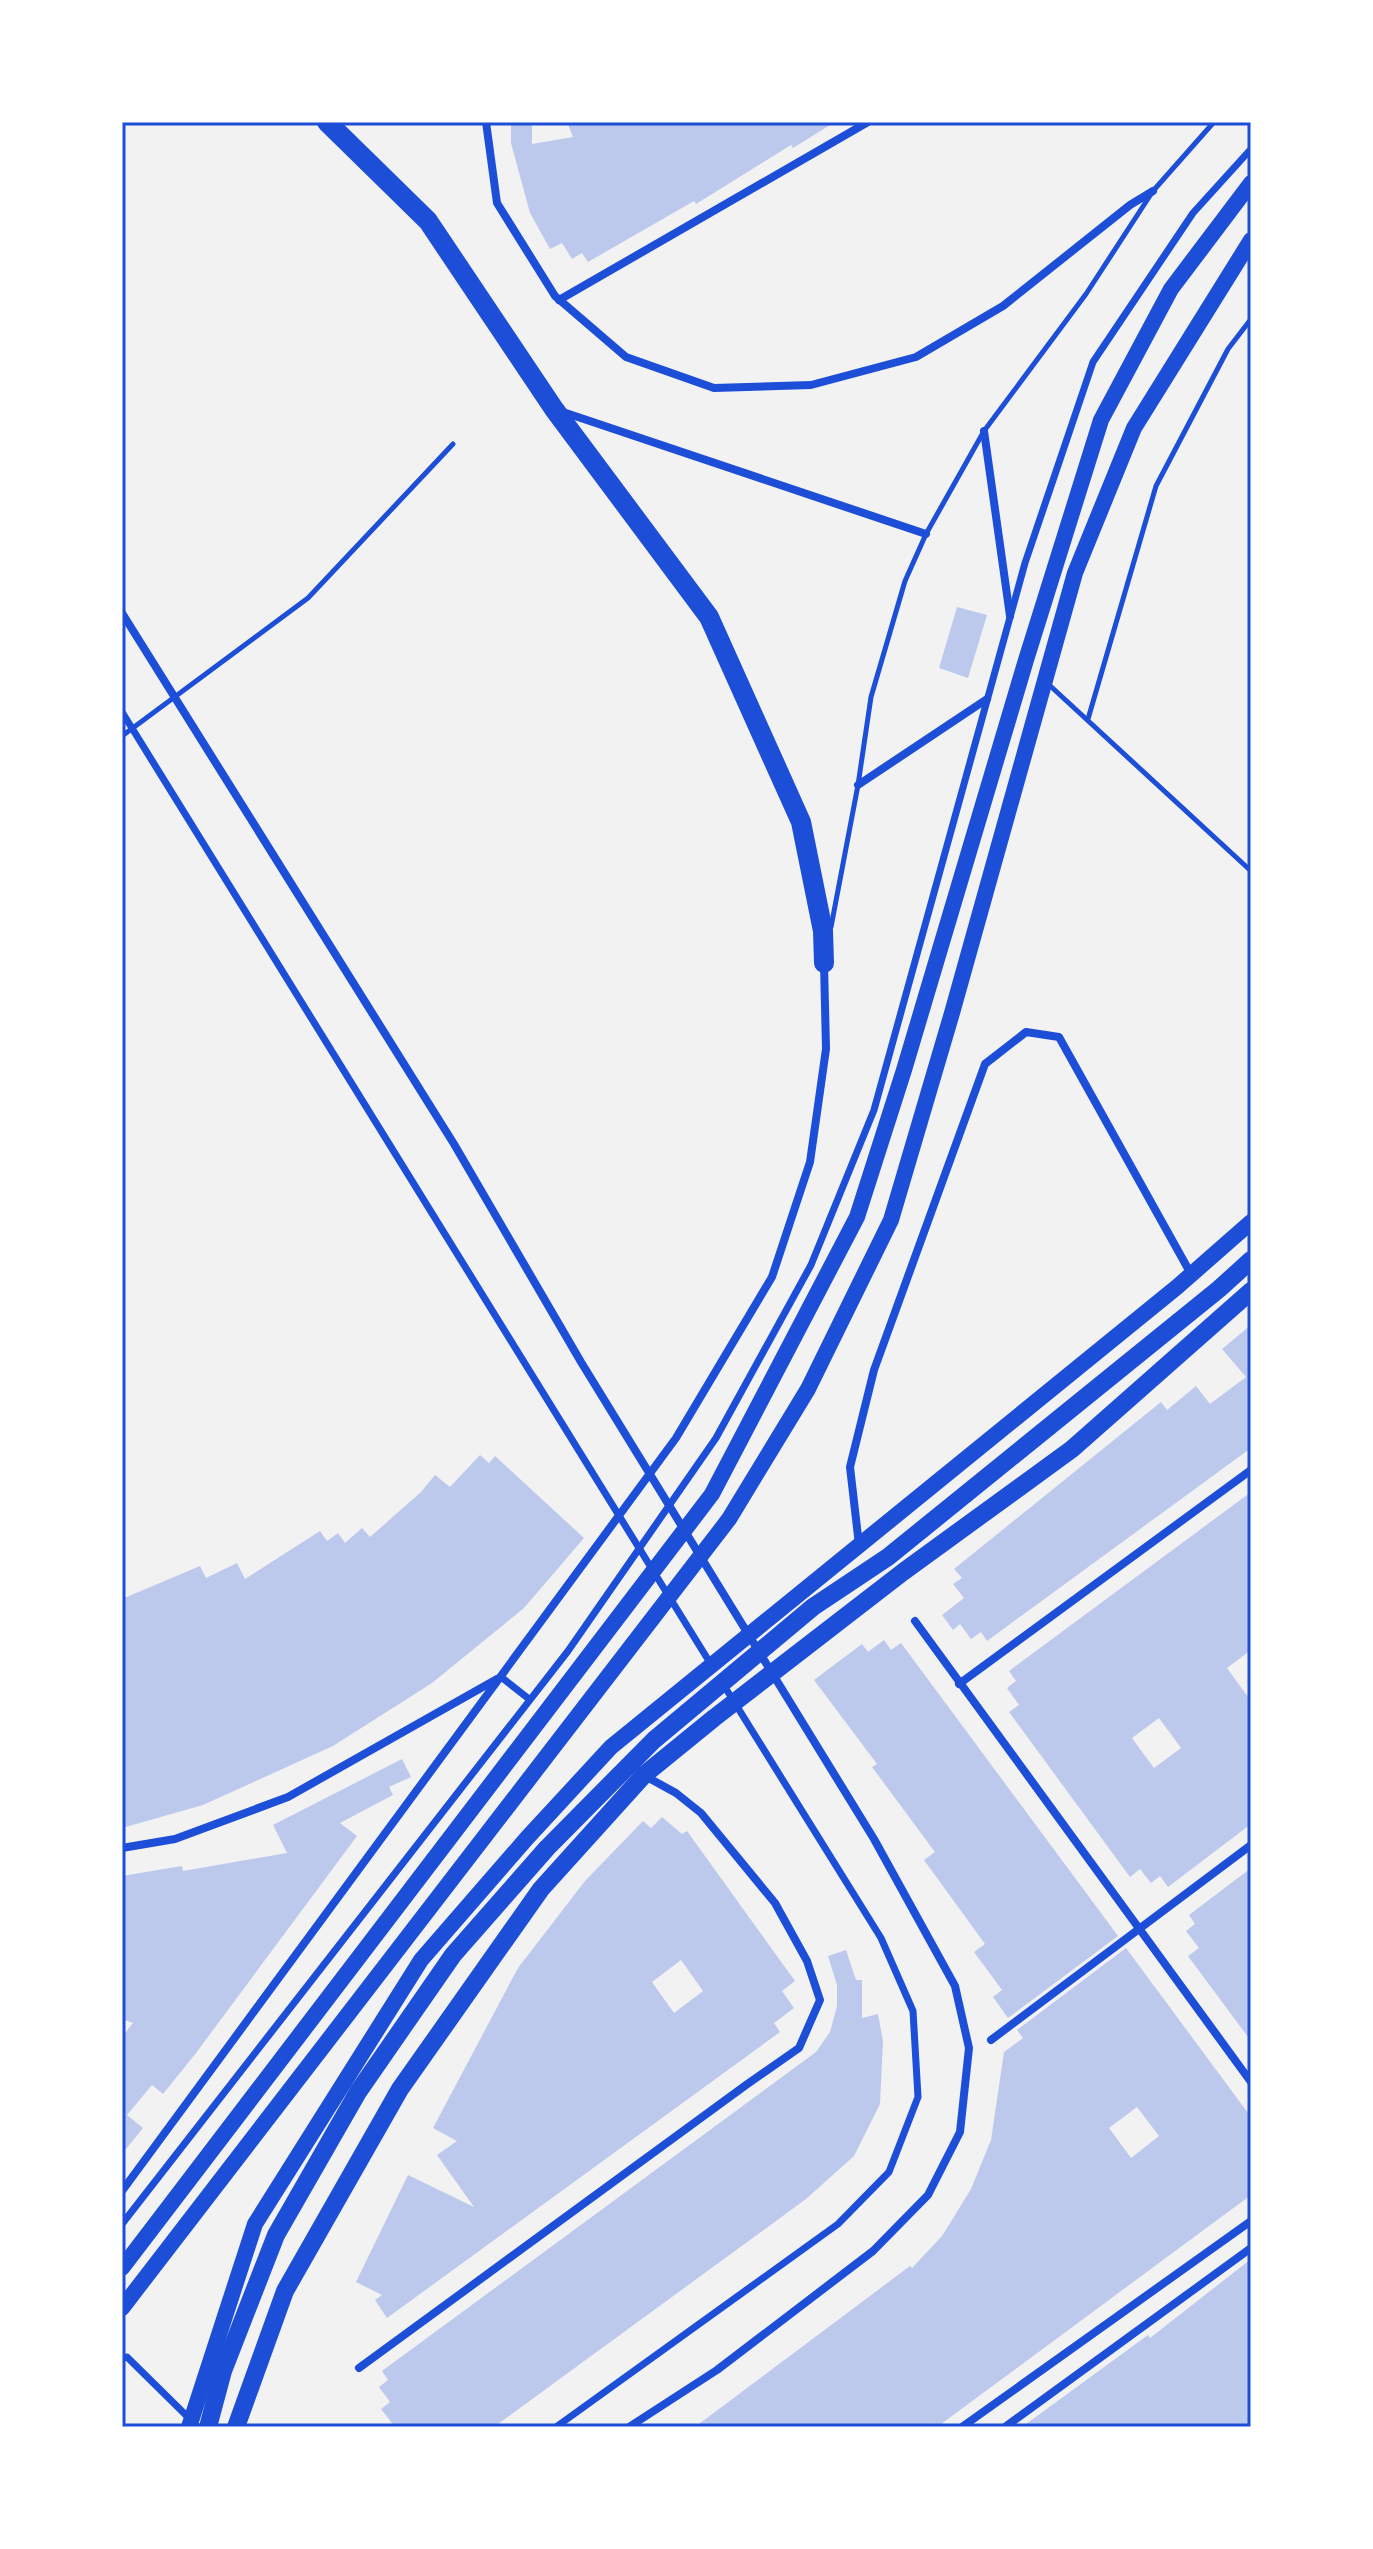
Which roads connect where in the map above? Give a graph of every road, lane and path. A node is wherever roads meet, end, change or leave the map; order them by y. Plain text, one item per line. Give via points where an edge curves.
1 (327, 122) edge
2 (486, 122) edge
3 (868, 122) edge
4 (1214, 122) edge
5 (1251, 149) edge
6 (1251, 183) edge
7 (1153, 191) junction
8 (1251, 240) edge
9 (559, 300) junction
10 (1251, 319) edge
11 (554, 409) junction
12 (984, 431) junction
13 (453, 444) dead end
14 (926, 534) junction
15 (122, 613) edge
16 (1010, 616) junction
17 (1046, 681) junction
18 (987, 699) junction
19 (122, 712) edge
20 (1088, 719) junction
21 (122, 736) edge
22 (858, 785) junction
23 (1251, 871) edge
24 (824, 963) junction
25 (1251, 1222) edge
26 (1251, 1260) edge
27 (1191, 1274) junction
28 (1251, 1291) edge
29 (1251, 1470) edge
30 (859, 1545) junction
31 (915, 1621) dead end
32 (501, 1677) junction
33 (959, 1684) junction
34 (529, 1699) junction
35 (644, 1775) junction
36 (1251, 1845) edge
37 (122, 1848) edge
38 (1139, 1928) junction
39 (991, 2040) dead end
40 (1251, 2082) edge
41 (122, 2191) edge
42 (1251, 2221) edge
43 (122, 2224) edge
44 (1251, 2248) edge
45 (122, 2268) edge
46 (122, 2308) edge
47 (122, 2358) edge
48 (359, 2368) dead end
49 (189, 2427) edge
50 (198, 2427) edge
51 (208, 2427) edge
52 (236, 2427) edge
53 (556, 2427) edge
54 (629, 2427) edge
55 (962, 2427) edge
56 (1005, 2427) edge

1 - 11 highway via 428,221
2 - 9 street via 497,203
3 - 9 street
4 - 7 lane
5 - 16 street via 1193,213 1093,362
6 - 45 main road via 1171,289 1101,420 857,1217 712,1494
7 - 9 street via 1003,306 916,357 811,385 714,388 626,357
7 - 12 lane via 1086,294
8 - 17 main road via 1134,428 1075,573
10 - 20 lane via 1228,349 1156,486
11 - 14 street
11 - 24 highway via 709,617 801,822 823,931
12 - 14 lane
12 - 16 street
13 - 21 lane via 308,598
14 - 22 lane via 905,581 871,697
15 - 54 street via 454,1144 581,1362 874,1839 955,1986 969,2048 960,2132 928,2195 873,2251 717,2370
16 - 18 street
17 - 20 lane
17 - 46 main road via 891,1220 808,1389 729,1519
18 - 22 street
18 - 34 street via 874,1110 811,1265 716,1438
19 - 53 street via 881,1938 913,2011 918,2097 889,2172 838,2224
20 - 23 lane
22 - 24 lane
24 - 32 street via 826,1049 810,1162 772,1277 676,1438
25 - 27 main road
26 - 51 main road via 888,1557 813,1607 654,1740 547,1848 453,1955 358,2092 276,2235 223,2371
27 - 30 main road
27 - 30 street via 1059,1037 1026,1032 985,1064 874,1370 850,1467
28 - 35 main road via 1072,1449 903,1572
29 - 33 street
30 - 49 main road via 611,1747 421,1960 255,2224
31 - 33 street
32 - 34 street
32 - 37 street via 288,1797 175,1839
32 - 41 street
33 - 38 street
34 - 43 street
35 - 48 street via 701,1813 775,1903 807,1961 820,2000 799,2048
35 - 52 main road via 541,1889 400,2089 285,2291
36 - 38 street
38 - 39 street
38 - 40 street
42 - 55 street
44 - 56 street
47 - 50 street via 127,2357

